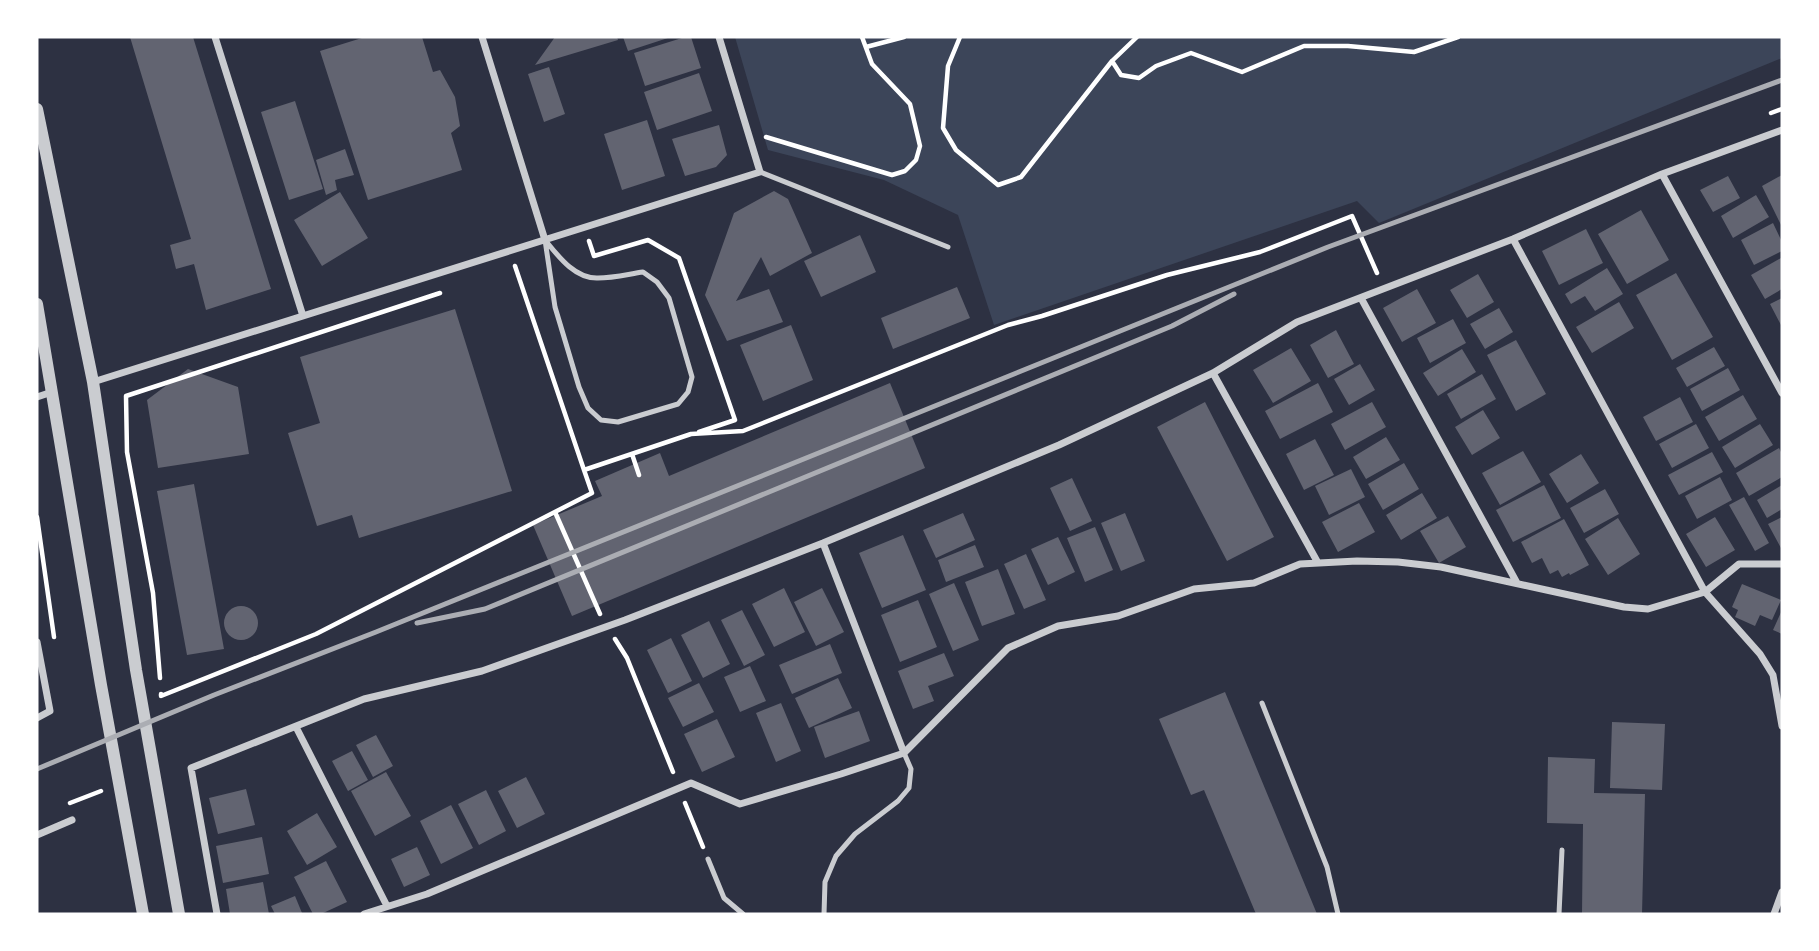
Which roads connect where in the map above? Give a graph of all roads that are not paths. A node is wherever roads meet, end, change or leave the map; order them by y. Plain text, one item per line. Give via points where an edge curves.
1 (215, 37) edge
2 (482, 37) edge
3 (719, 37) edge
4 (37, 109) edge
5 (1782, 130) edge
6 (761, 172) junction
7 (1662, 174) junction
8 (1513, 239) junction
9 (545, 240) junction
10 (948, 247) dead end
11 (1361, 298) junction
12 (37, 304) edge
13 (303, 316) junction
14 (1213, 373) junction
15 (93, 382) junction
16 (52, 392) junction
17 (1782, 393) edge
18 (37, 397) edge
19 (823, 543) junction
20 (1318, 563) junction
21 (1782, 564) edge
22 (1517, 583) junction
23 (1706, 592) junction
24 (37, 642) edge
25 (1262, 703) dead end
26 (37, 718) edge
27 (1782, 726) edge
28 (296, 727) junction
29 (904, 753) junction
30 (72, 820) dead end
31 (37, 835) edge
32 (1562, 850) dead end
33 (708, 859) road end
34 (1782, 892) edge
35 (387, 906) junction
36 (143, 914) edge
37 (179, 914) edge
38 (217, 914) edge
39 (364, 914) edge
40 (743, 914) edge
41 (824, 914) edge
42 (1338, 914) edge
43 (1559, 914) edge
44 (1774, 914) edge

1 - 13 street
2 - 9 street
3 - 6 street
4 - 15 street
5 - 7 street
6 - 9 street
6 - 10 lane
7 - 8 street
7 - 17 street
8 - 11 street
8 - 23 street
9 - 9 lane via 583,276 643,272 657,282 669,298 692,377 678,404 618,422 601,420 588,408 555,307
9 - 13 street
11 - 14 street via 1297,323
11 - 22 street
12 - 16 street
13 - 15 street
14 - 19 street via 1059,445
14 - 20 street
15 - 37 street via 136,670
16 - 18 street
16 - 36 street
19 - 28 street via 481,671 364,699
19 - 29 street
20 - 22 street via 1441,566
20 - 29 street via 1300,564 1254,583 1194,590 1118,616 1058,626 1008,648
21 - 23 street via 1739,564
22 - 23 street via 1648,609
23 - 27 street via 1773,675
24 - 26 street via 50,712
25 - 42 lane via 1327,867
28 - 35 street
28 - 38 street via 191,768
29 - 35 street via 740,804 691,783 427,894
29 - 41 lane via 911,769 909,788 836,856 825,882
30 - 31 street
32 - 43 lane
33 - 40 lane via 724,898
34 - 44 street
35 - 39 street

